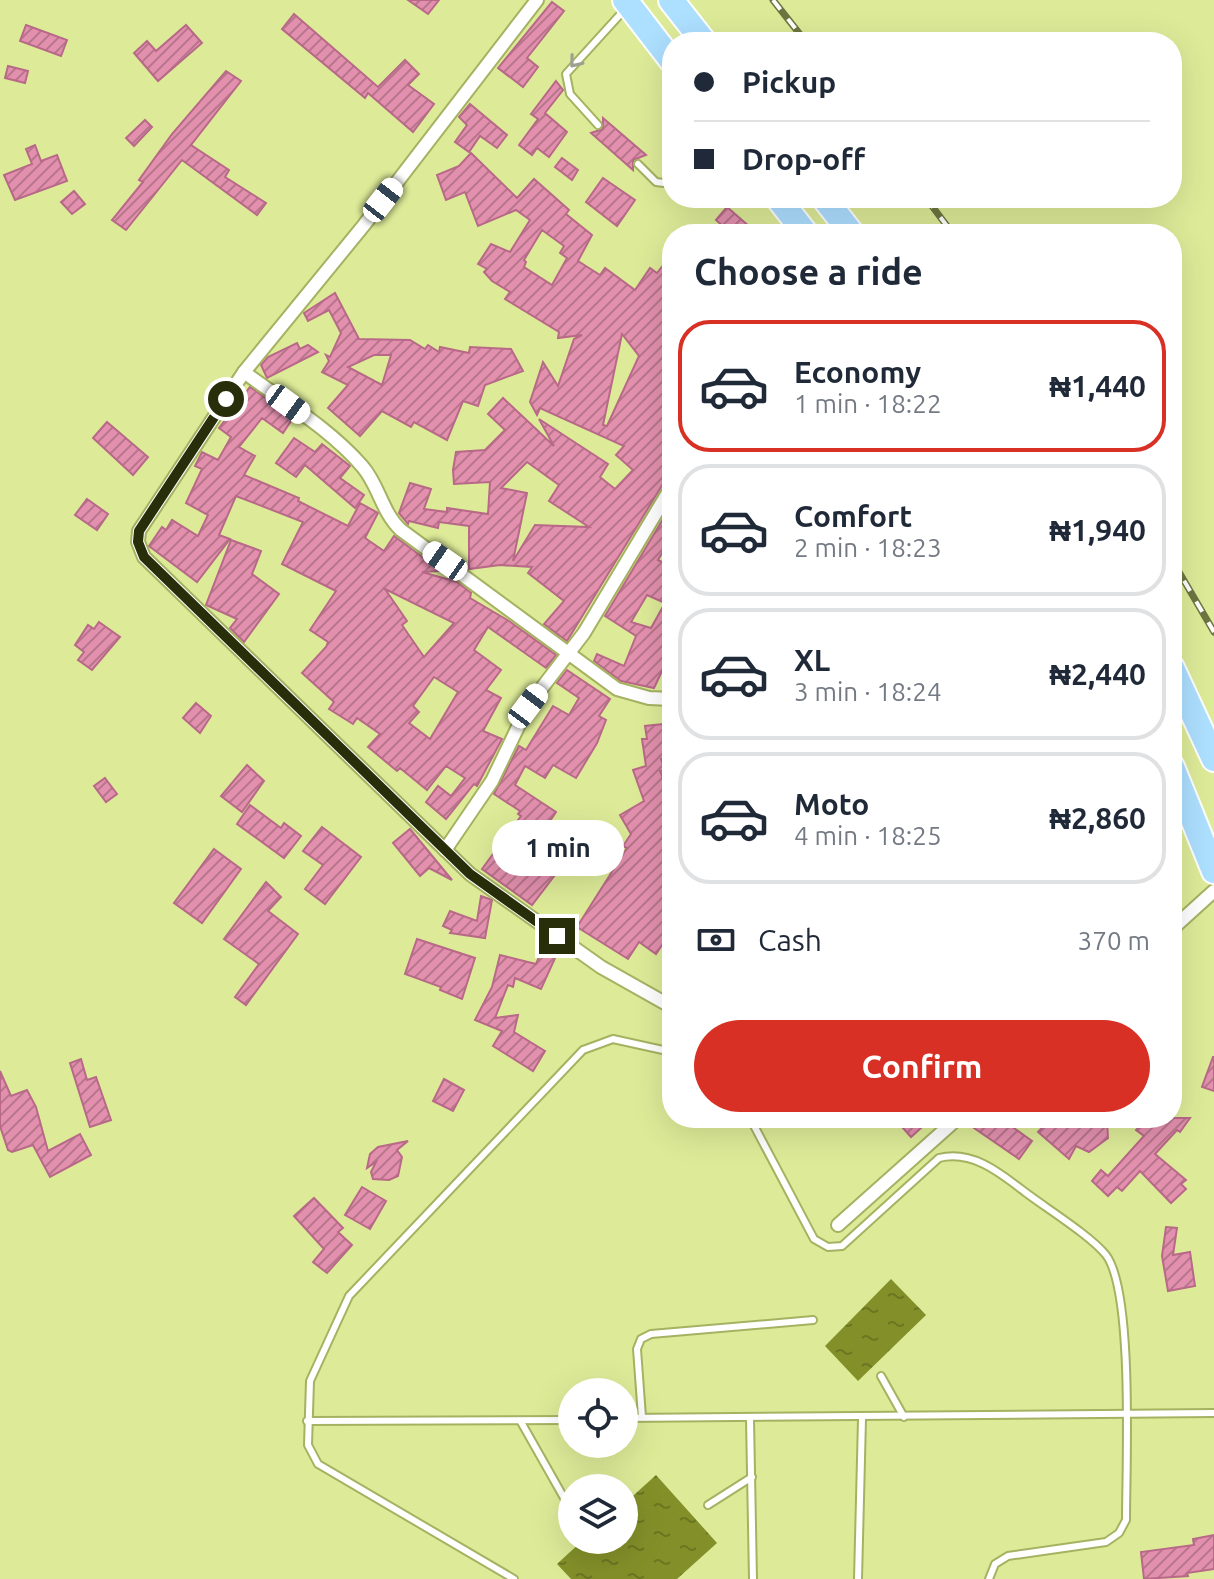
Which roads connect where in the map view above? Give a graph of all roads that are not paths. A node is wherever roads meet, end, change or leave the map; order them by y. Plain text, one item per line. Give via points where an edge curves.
1 (537, 0) edge
2 (671, 0) edge
3 (627, 2) edge
4 (696, 32) edge
5 (662, 48) edge
6 (598, 125) dead end
7 (638, 164) dead end
8 (662, 183) edge
9 (786, 208) edge
10 (832, 208) edge
11 (798, 224) edge
12 (844, 224) edge
13 (244, 372) junction
14 (662, 502) edge
15 (567, 655) junction
16 (1182, 690) edge
17 (662, 699) edge
18 (1214, 759) edge
19 (1182, 792) edge
20 (445, 850) junction
21 (1214, 871) edge
22 (1214, 891) edge
23 (1182, 920) edge
24 (662, 1001) edge
25 (662, 1050) edge
26 (755, 1128) edge
27 (947, 1128) edge
28 (838, 1225) dead end
29 (813, 1320) dead end
30 (881, 1376) dead end
31 (1214, 1413) edge
32 (1126, 1414) junction
33 (638, 1417) edge
34 (642, 1417) junction
35 (904, 1417) junction
36 (750, 1419) junction
37 (862, 1419) junction
38 (307, 1421) junction
39 (558, 1421) edge
40 (521, 1422) junction
41 (752, 1477) junction
42 (558, 1487) edge
43 (708, 1505) dead end
44 (514, 1579) edge
45 (753, 1579) edge
46 (858, 1579) edge
47 (989, 1579) edge

1 - 13 street
2 - 4 highway
3 - 5 highway
3 -> 6 lane via 566,74 570,94
7 - 8 lane
9 - 11 highway
10 - 12 highway
13 - 15 street via 331,435 363,467 401,530
13 - 20 street via 139,531 144,557
14 - 15 street
15 - 17 street via 617,689
15 - 20 street via 528,706 499,768
16 - 18 highway
19 - 21 highway
20 - 24 street via 470,874 601,967
22 - 23 street
25 - 38 lane via 613,1039 583,1050 349,1296 310,1381
26 - 32 lane via 814,1239 828,1247 842,1246 939,1158 956,1154 1006,1177 1049,1210 1107,1256 1123,1299
27 - 28 street
29 - 34 lane via 641,1339 637,1349
30 - 35 lane
31 - 32 lane
32 - 35 lane
32 - 47 lane via 1126,1520 1119,1533 1106,1542 1008,1556 995,1564
33 - 34 lane
34 - 36 lane
35 - 37 lane
36 - 37 lane
36 - 41 lane
37 - 46 lane
38 - 40 lane
38 - 44 lane via 308,1445 318,1464
39 - 40 lane
40 - 42 lane
41 - 43 lane
41 - 45 lane

